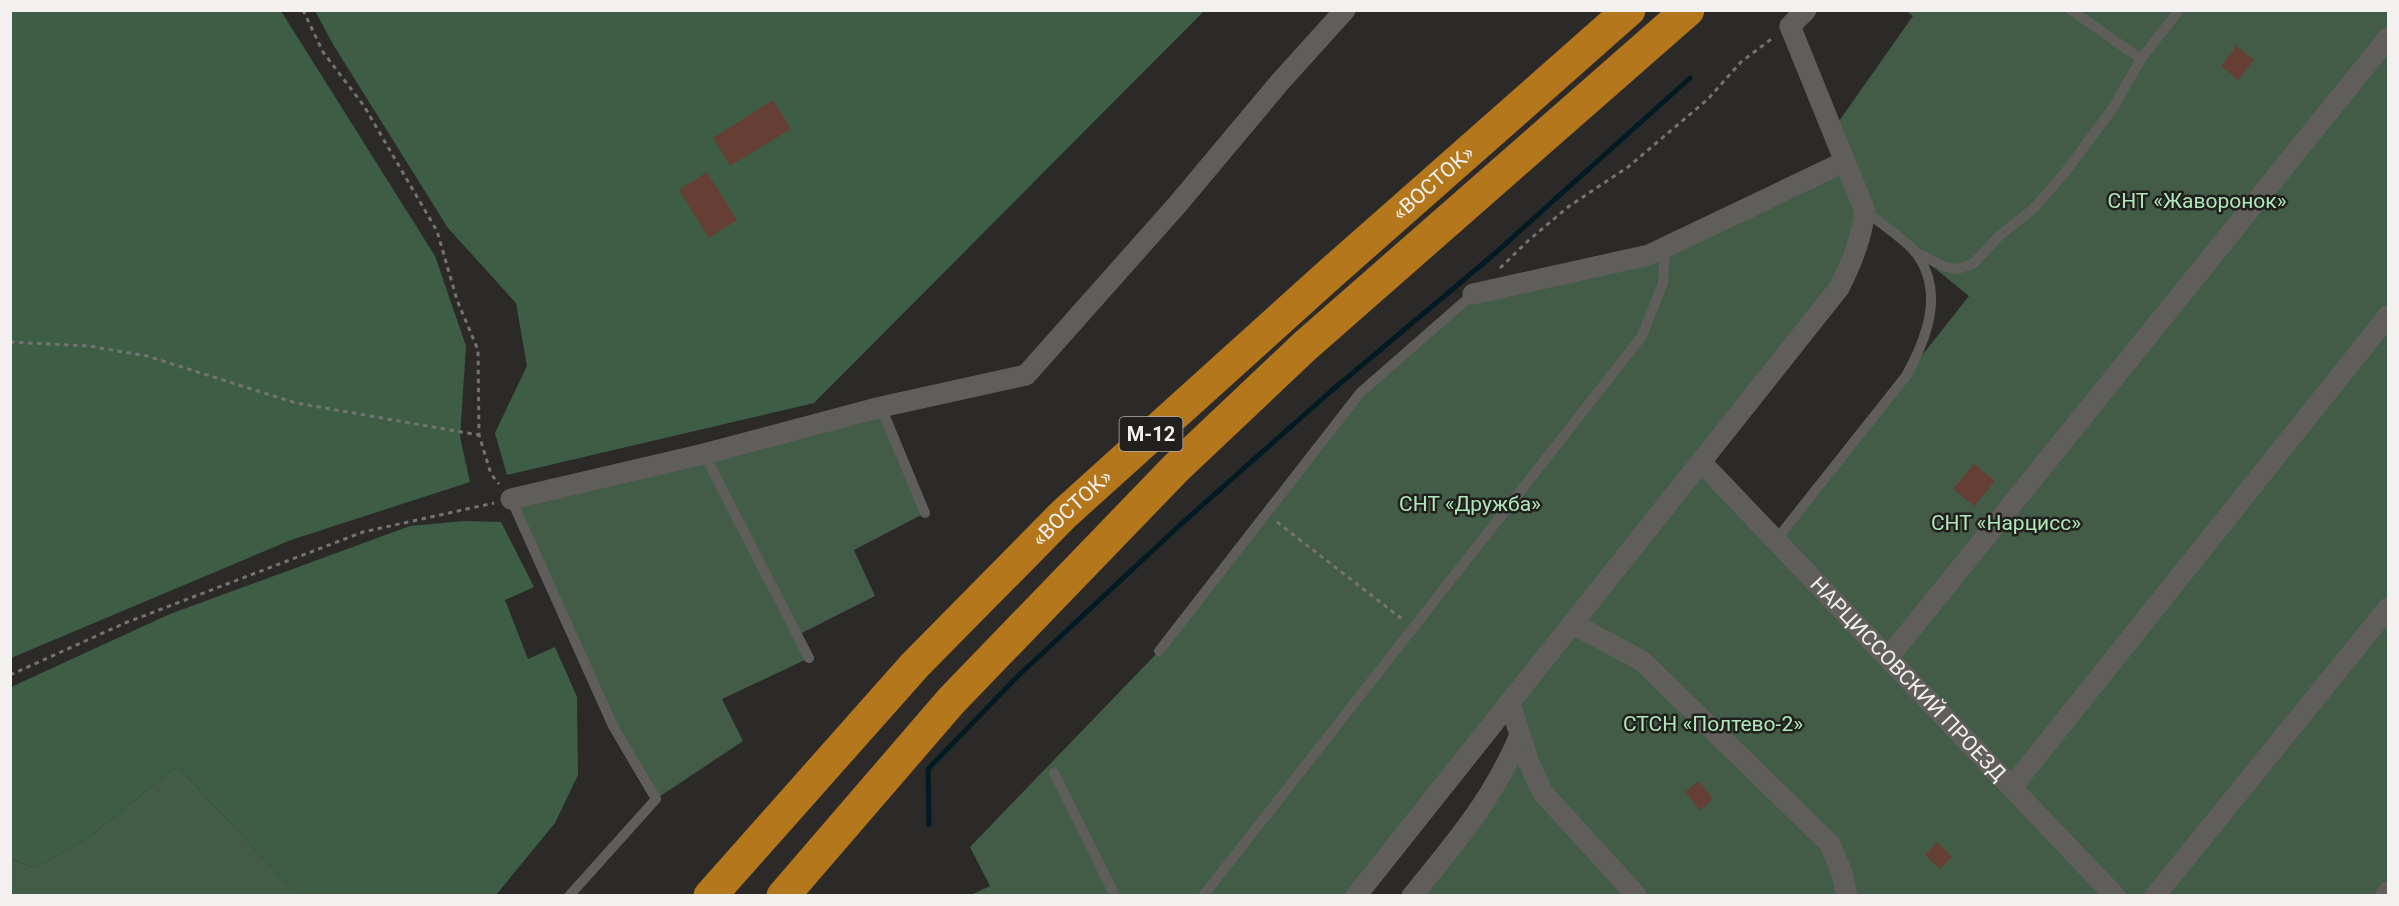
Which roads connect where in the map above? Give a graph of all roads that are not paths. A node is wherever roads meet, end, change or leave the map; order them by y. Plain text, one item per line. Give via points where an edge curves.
1 (1345, 10) edge
2 (1629, 10) edge
3 (1688, 10) edge
4 (1806, 10) edge
5 (2071, 10) edge
6 (2179, 10) edge
7 (2388, 38) edge
8 (2141, 59) junction
9 (1844, 162) junction
10 (1865, 211) junction
11 (1665, 248) junction
12 (1915, 252) junction
13 (1473, 294) joint
14 (2388, 316) edge
15 (881, 407) junction
16 (704, 454) junction
17 (1701, 462) junction
18 (511, 499) joint
19 (925, 513) dead end
20 (1776, 540) junction
21 (2388, 608) edge
22 (1573, 624) junction
23 (1159, 651) dead end
24 (809, 658) dead end
25 (1888, 658) junction
26 (1510, 703) junction
27 (1520, 735) junction
28 (1054, 773) dead end
29 (2012, 787) junction
30 (568, 896) edge
31 (710, 896) edge
32 (783, 896) edge
33 (1115, 896) edge
34 (1203, 896) edge
35 (1356, 896) edge
36 (1412, 896) edge
37 (1637, 896) edge
38 (1846, 896) edge
39 (2115, 896) edge
40 (2155, 896) edge

1 - 15 street via 1026,375
2 - 31 highway, «ВОСТОК» / М-12 via 1064,514 915,664
3 - 32 highway, «ВОСТОК» / М-12 via 1305,346 1176,468 951,701
4 - 9 street via 1790,26
5 - 8 lane
6 - 8 lane
7 - 25 street
8 - 12 lane via 2113,108 2063,175 2032,210 2000,235 1973,264 1957,269 1945,267
9 - 10 street
9 - 11 street
10 - 12 lane
10 - 17 street via 1854,259 1839,288
11 - 13 street via 1649,255
11 - 34 lane via 1663,284 1642,336
12 - 20 lane via 1928,274 1931,297 1921,350 1906,376
13 - 23 lane via 1360,393
14 - 29 street
15 - 16 street
15 - 19 lane
16 - 18 street
16 - 24 lane
17 - 20 street, НАРЦИССОВСКИЙ ПРОЕЗД
17 - 22 street
18 - 30 lane via 613,726 656,799
20 - 25 street, НАРЦИССОВСКИЙ ПРОЕЗД
21 - 40 street
22 - 26 street
22 - 38 street via 1642,661 1830,844
25 - 29 street, НАРЦИССОВСКИЙ ПРОЕЗД
26 - 27 street
26 - 35 street
27 - 36 street via 1508,765 1477,816
27 - 37 street via 1544,793
28 - 33 lane
29 - 39 street, НАРЦИССОВСКИЙ ПРОЕЗД

